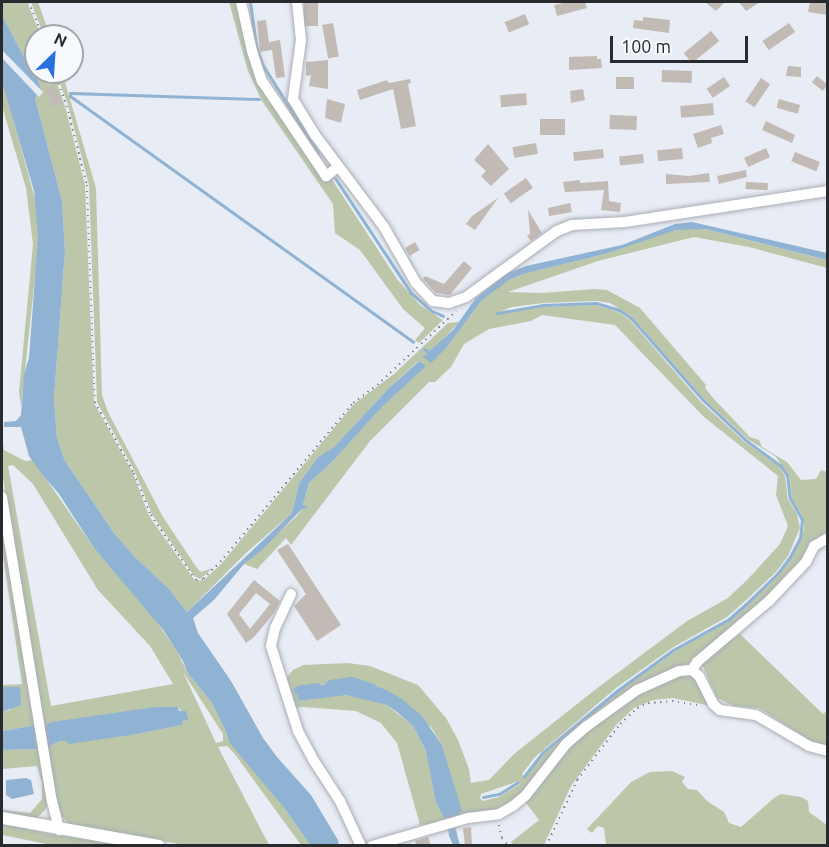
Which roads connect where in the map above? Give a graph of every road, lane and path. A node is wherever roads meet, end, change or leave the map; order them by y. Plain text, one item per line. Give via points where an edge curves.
1 (29, 2) edge
2 (241, 2) edge
3 (297, 2) edge
4 (38, 24) edge
5 (59, 84) edge
6 (338, 168) junction
7 (828, 191) edge
8 (459, 308) dead end
9 (2, 497) edge
10 (828, 538) edge
11 (291, 594) dead end
12 (692, 670) junction
13 (720, 710) junction
14 (828, 751) edge
15 (499, 814) junction
16 (2, 818) edge
17 (59, 830) junction
18 (159, 846) edge
19 (361, 846) edge
20 (372, 846) edge
21 (509, 846) edge
22 (546, 846) edge

1 - 4 path
2 - 6 street via 262,81 326,176
3 - 6 street via 301,40 293,99
5 - 8 path via 87,185 95,402 134,473 151,515 193,577 200,580 208,575 353,403
6 - 7 street via 384,227 421,291 440,302 457,300 473,292 557,231 572,225 625,222
9 - 17 street
10 - 12 street via 814,546 806,561 769,601
11 - 19 street via 271,646 298,731 340,801
12 - 13 street
12 - 15 street via 649,683 602,714 566,744 521,800
13 - 14 street via 756,716 809,746
13 - 22 path via 672,701 637,708 620,724 578,780
15 - 20 street via 459,820
15 - 21 path via 500,832
16 - 17 main road
17 - 18 main road

